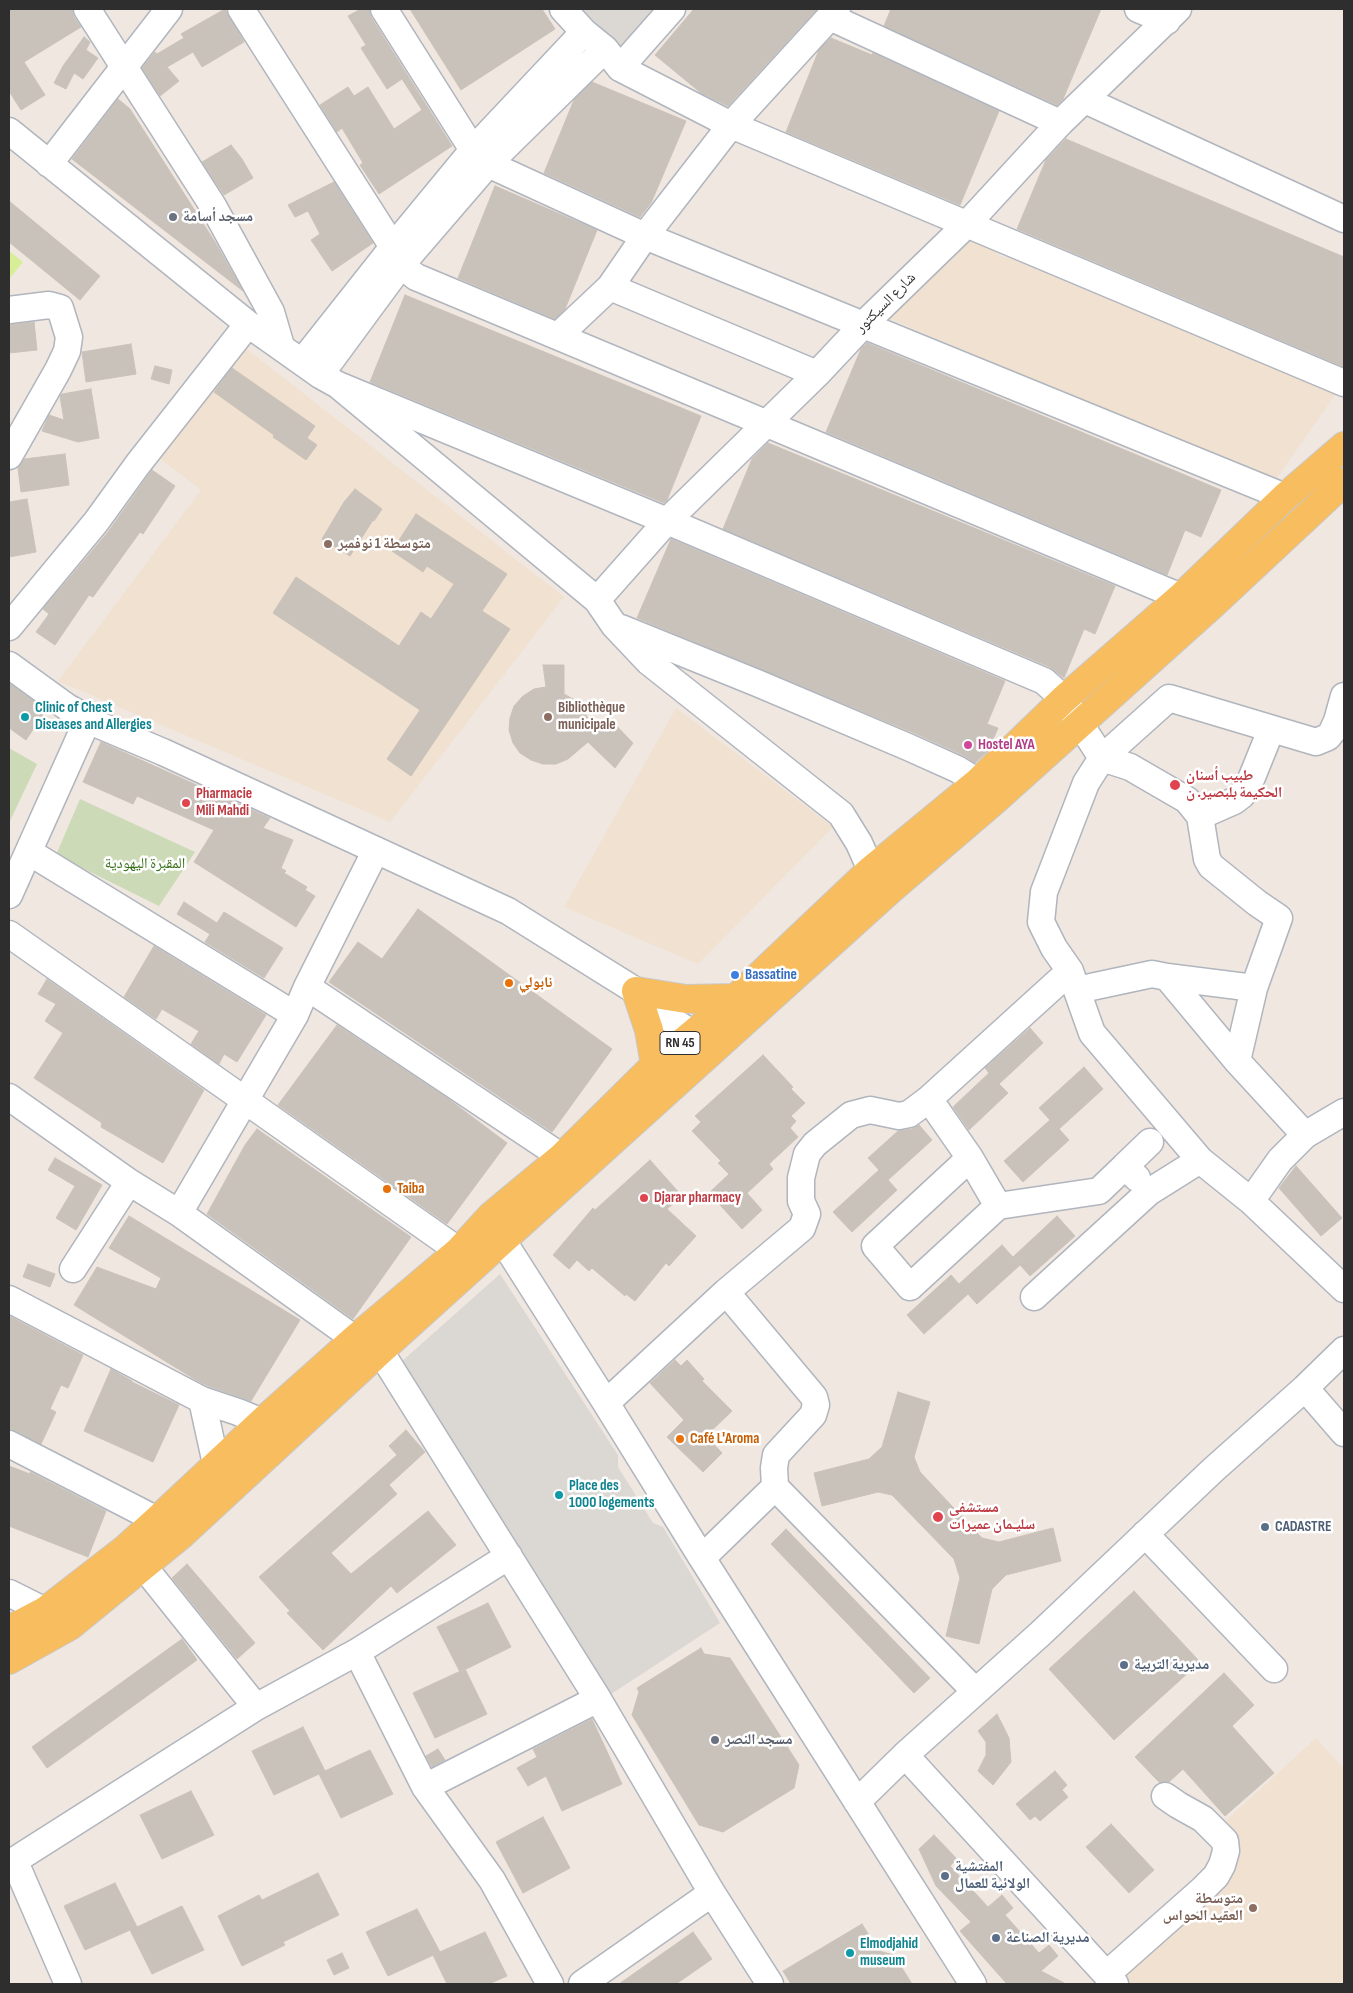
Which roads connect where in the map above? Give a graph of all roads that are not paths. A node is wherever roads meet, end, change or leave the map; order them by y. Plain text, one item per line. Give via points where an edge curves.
1 (87, 9) edge
2 (169, 9) edge
3 (241, 9) edge
4 (384, 9) edge
5 (563, 9) edge
6 (672, 9) edge
7 (1138, 9) edge
8 (833, 13) edge
9 (1172, 15) edge
10 (584, 32) junction
11 (613, 58) junction
12 (123, 66) junction
13 (1085, 100) junction
14 (1060, 123) junction
15 (731, 125) junction
16 (9, 131) edge
17 (481, 157) junction
18 (49, 164) junction
19 (1344, 219) edge
20 (967, 224) junction
21 (645, 236) junction
22 (397, 256) junction
23 (610, 287) junction
24 (9, 310) edge
25 (248, 324) junction
26 (864, 325) junction
27 (558, 336) junction
28 (281, 346) junction
29 (320, 374) junction
30 (817, 374) junction
31 (1344, 384) edge
32 (766, 423) junction
33 (1344, 446) edge
34 (9, 456) edge
35 (1344, 482) edge
36 (1286, 497) junction
37 (667, 521) junction
38 (1181, 597) junction
39 (597, 600) junction
40 (614, 625) junction
41 (9, 627) edge
42 (9, 665) edge
43 (1344, 696) edge
44 (1064, 699) junction
45 (88, 719) junction
46 (1080, 723) junction
47 (1271, 730) junction
48 (1102, 758) junction
49 (987, 791) junction
50 (1200, 816) junction
51 (376, 850) junction
52 (29, 852) junction
53 (871, 870) junction
54 (891, 889) junction
55 (9, 894) edge
56 (9, 934) edge
57 (1167, 977) junction
58 (1073, 980) junction
59 (306, 987) junction
60 (1254, 988) junction
61 (636, 991) junction
62 (736, 998) junction
63 (294, 1015) junction
64 (692, 1033) junction
65 (713, 1052) junction
66 (1237, 1060) junction
67 (655, 1065) junction
68 (9, 1097) edge
69 (246, 1099) junction
70 (929, 1099) junction
71 (1344, 1112) edge
72 (1305, 1135) junction
73 (1150, 1142) dead end
74 (562, 1157) junction
75 (970, 1158) junction
76 (1200, 1160) junction
77 (1125, 1166) junction
78 (129, 1182) junction
79 (1149, 1192) junction
80 (1250, 1201) junction
81 (998, 1206) junction
82 (179, 1213) junction
83 (486, 1220) junction
84 (503, 1242) junction
85 (459, 1251) junction
86 (73, 1269) dead end
87 (1344, 1289) edge
88 (726, 1292) junction
89 (1034, 1297) dead end
90 (9, 1299) edge
91 (355, 1338) junction
92 (1344, 1350) edge
93 (380, 1352) junction
94 (1305, 1388) junction
95 (202, 1400) junction
96 (606, 1403) junction
97 (262, 1422) junction
98 (1344, 1433) edge
99 (9, 1444) edge
100 (280, 1444) junction
101 (216, 1464) junction
102 (233, 1486) junction
103 (775, 1487) junction
104 (157, 1520) junction
105 (1145, 1534) junction
106 (509, 1556) junction
107 (702, 1558) junction
108 (144, 1567) junction
109 (9, 1593) edge
110 (44, 1611) junction
111 (9, 1630) edge
112 (357, 1652) junction
113 (9, 1660) edge
114 (1274, 1669) dead end
115 (975, 1691) junction
116 (598, 1699) junction
117 (256, 1707) junction
118 (905, 1755) junction
119 (426, 1787) junction
120 (1166, 1796) dead end
121 (857, 1802) junction
122 (12, 1863) edge
123 (712, 1894) junction
124 (1111, 1979) edge
125 (68, 1984) edge
126 (550, 1984) edge
127 (582, 1984) edge
128 (770, 1984) edge
129 (973, 1984) edge

1 - 12 street
2 - 12 street
3 - 22 street
4 - 17 street
5 - 10 street
6 - 11 street
7 - 9 street
8 - 14 street
8 - 15 street
9 - 13 street, شارع السيكتور
10 - 11 street
10 - 17 street
11 - 15 street
11 - 17 street
12 - 18 street
12 - 28 street via 213,206 271,312
13 - 14 street, شارع السيكتور
13 - 19 street
14 - 20 street, شارع السيكتور
15 - 20 street
15 - 21 street
16 - 18 street
17 - 21 street
17 - 22 street
18 - 25 street
20 - 26 street, شارع السيكتور
20 - 31 street
21 - 23 street
21 - 26 street
22 - 27 street via 416,277
22 - 29 street
23 - 27 street
23 - 30 street
24 - 34 street via 49,305 60,308 68,337 67,351 58,370
25 - 28 street
25 - 41 street via 96,522
26 - 30 street, شارع السيكتور
26 - 36 street
27 - 32 street
28 - 29 street
29 - 37 street
29 - 39 street
30 - 32 street, شارع السيكتور
32 - 37 street, شارع السيكتور
32 - 38 street
33 - 36 main road, RN 45
35 - 46 main road, RN 45
36 - 38 main road, RN 45
37 - 39 street, شارع السيكتور
37 - 44 street via 1044,681
38 - 44 main road, RN 45
39 - 40 street
40 - 49 street via 908,747 957,769
40 - 53 street via 670,680 841,814
42 - 45 street
43 - 47 street via 1337,721 1324,740 1310,741
44 - 46 street
44 - 49 main road, RN 45
45 - 51 street
45 - 52 street
46 - 48 street
46 - 49 main road, RN 45
47 - 48 street via 1169,698
47 - 50 street via 1242,795
48 - 50 street via 1130,767 1177,793
48 - 58 street via 1080,794 1044,892 1041,922
49 - 53 main road, RN 45
49 - 54 main road, RN 45
50 - 60 street via 1211,866 1279,918
51 - 59 street
51 - 61 street via 508,911
52 - 55 street
52 - 63 street
53 - 54 street
53 - 62 main road, RN 45
54 - 65 main road, RN 45
56 - 69 street
57 - 58 street via 1152,974
57 - 60 street
57 - 66 street
58 - 70 street
58 - 76 street via 1092,1034
59 - 63 street
59 - 74 street
60 - 66 street
61 - 62 main road via 673,998
61 - 64 street
61 - 67 main road via 649,1030
62 - 64 main road, RN 45
63 - 69 street
64 - 65 street
64 - 67 main road, RN 45
65 - 84 main road, RN 45
66 - 72 street
67 - 74 main road, RN 45
68 - 78 street
69 - 82 street
69 - 85 street
70 - 75 street
70 - 88 street via 909,1114 899,1116 870,1110 851,1115 815,1144 807,1154 801,1178 801,1201 807,1214 802,1228
71 - 72 street
72 - 80 street via 1280,1160
73 - 77 street
74 - 83 main road, RN 45
75 - 81 street
75 - 81 street via 875,1246 910,1287
76 - 79 street
76 - 80 street
77 - 79 street
77 - 81 street via 1098,1191
78 - 82 street
78 - 86 street
79 - 89 street
80 - 87 street
82 - 91 street
83 - 84 street
83 - 85 main road, RN 45
84 - 93 main road, RN 45
84 - 96 street
85 - 91 main road, RN 45
88 - 96 street
88 - 103 street via 814,1397 813,1415 776,1455
90 - 95 street
91 - 93 street
91 - 97 main road, RN 45
92 - 94 street
93 - 100 main road, RN 45
93 - 106 street
94 - 98 street
94 - 105 street
95 - 97 street
95 - 101 street
96 - 107 street
97 - 100 street
97 - 101 main road, RN 45
99 - 104 street
100 - 102 main road, RN 45
101 - 102 street
101 - 104 main road, RN 45
102 - 108 main road, RN 45
103 - 107 street
103 - 115 street
104 - 110 main road, RN 45
105 - 114 street
105 - 115 street
106 - 112 street
106 - 116 street
107 - 121 street
108 - 113 main road, RN 45 via 70,1626
108 - 117 street
109 - 110 street
110 - 111 main road, RN 45
112 - 117 street
112 - 119 street
115 - 118 street
116 - 119 street
116 - 123 street
117 - 122 street
118 - 121 street
118 - 124 street
119 - 126 street via 492,1880
120 - 124 street via 1203,1819 1225,1841 1222,1865 1216,1876
121 - 129 street
122 - 125 street
123 - 127 street
123 - 128 street

